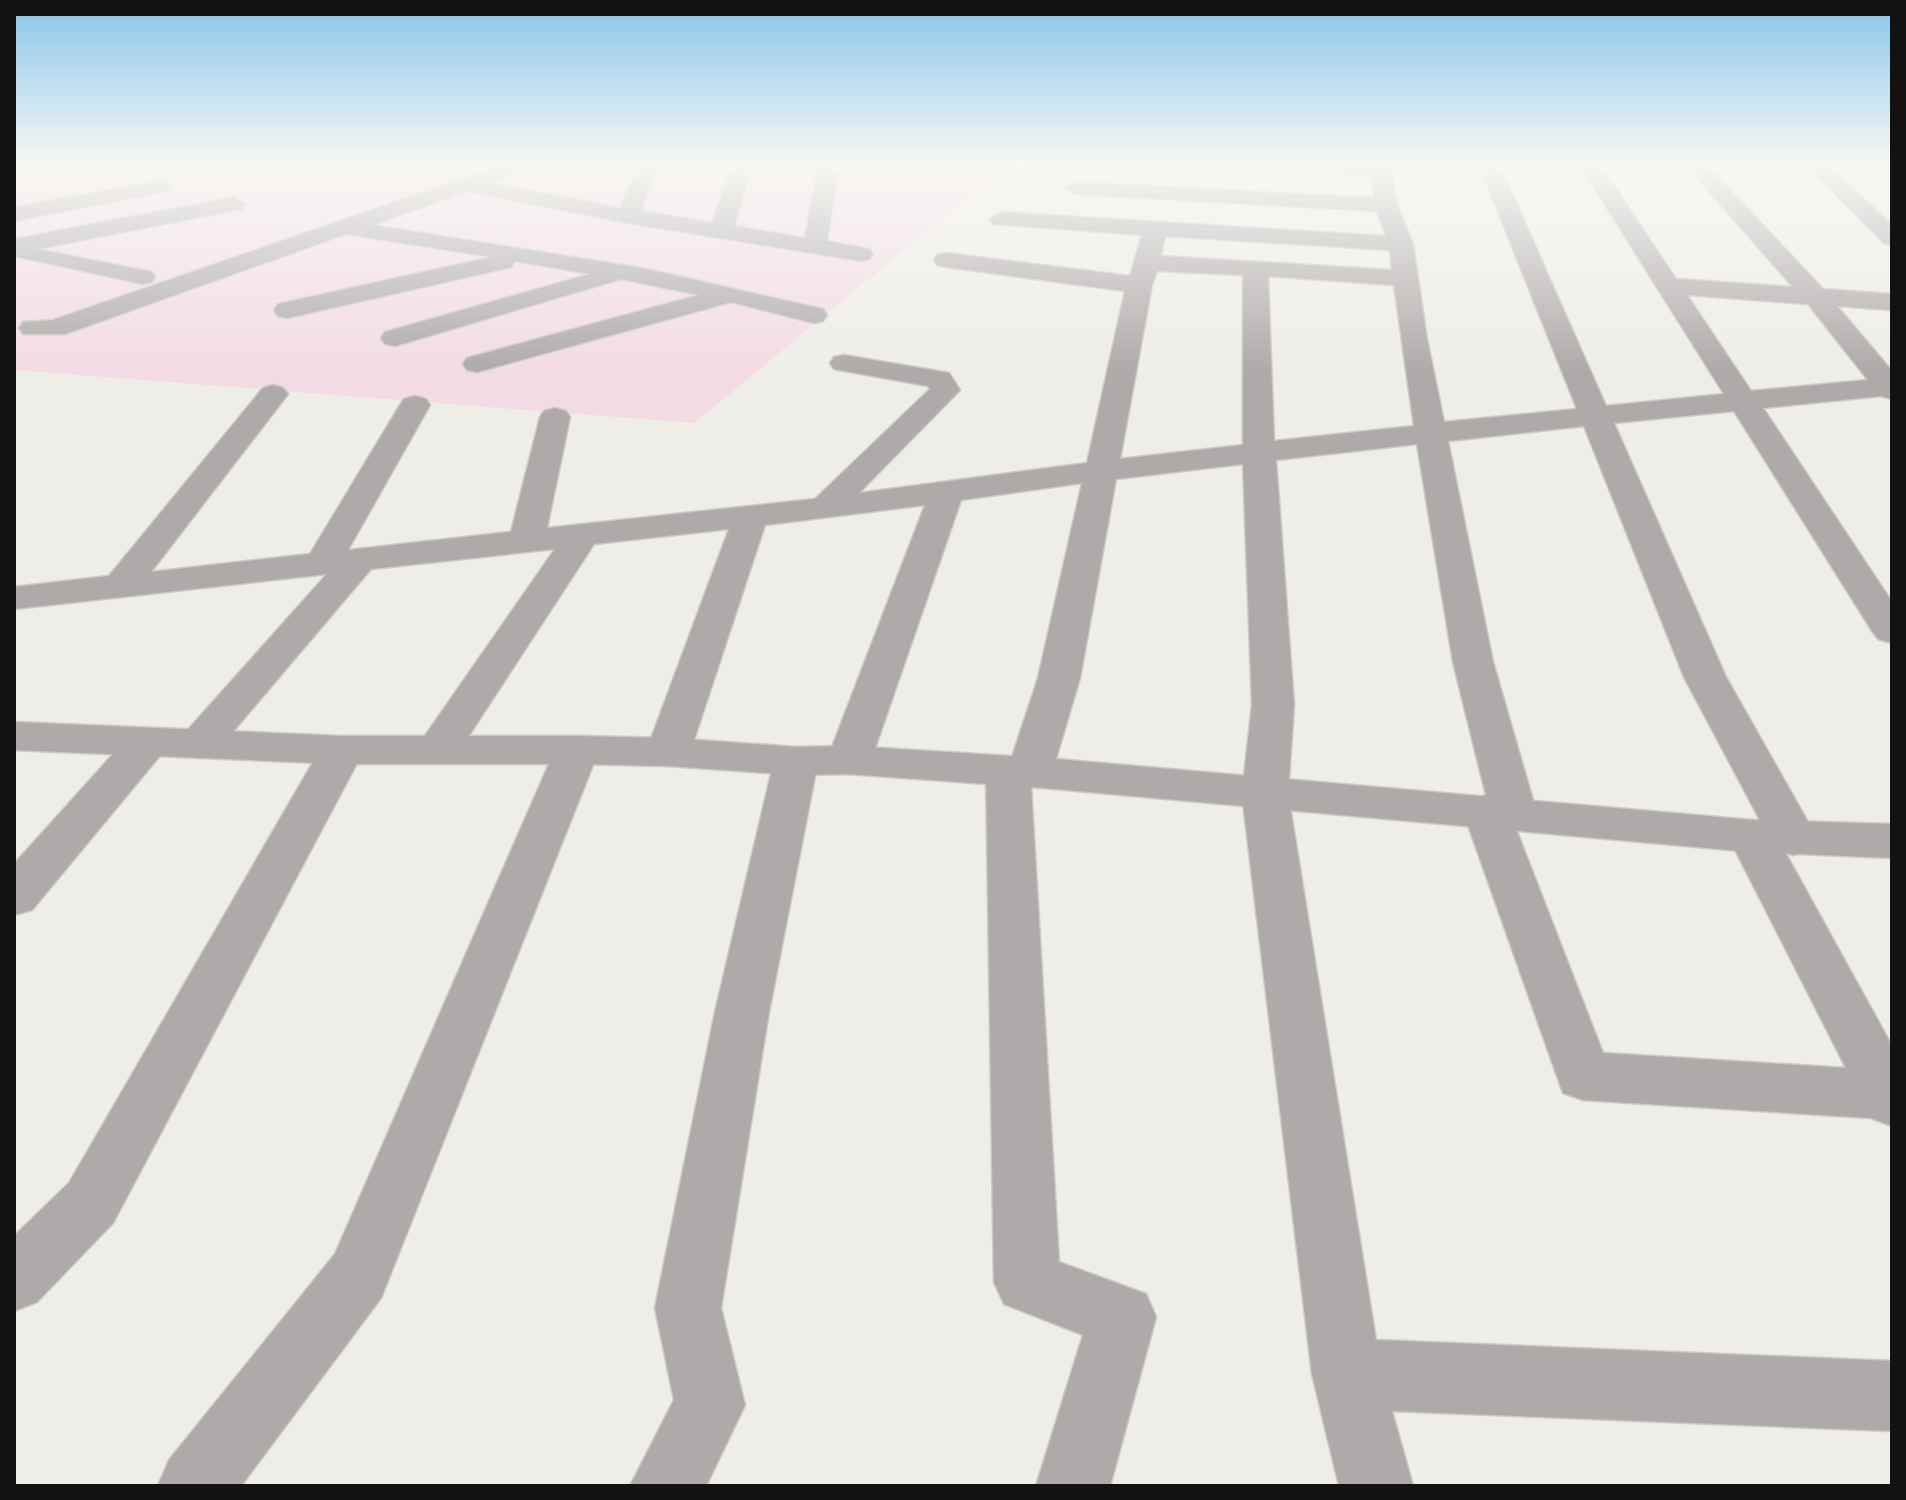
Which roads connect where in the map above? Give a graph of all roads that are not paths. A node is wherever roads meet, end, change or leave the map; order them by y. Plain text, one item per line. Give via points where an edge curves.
1 (97, 232) edge
2 (284, 232) edge
3 (333, 232) edge
4 (371, 232) edge
5 (727, 232) edge
6 (817, 232) edge
7 (1154, 232) edge
8 (1204, 232) edge
9 (1396, 232) edge
10 (1517, 232) edge
11 (1634, 232) edge
12 (1757, 232) edge
13 (1401, 244) junction
14 (815, 246) junction
15 (14, 249) edge
16 (861, 254) dead end
17 (529, 256) junction
18 (946, 260) dead end
19 (1255, 268) junction
20 (626, 271) junction
21 (1144, 274) junction
22 (143, 277) junction
23 (1405, 278) junction
24 (1670, 286) junction
25 (734, 293) junction
26 (1814, 295) junction
27 (1892, 302) edge
28 (287, 310) dead end
29 (814, 315) dead end
30 (395, 338) dead end
31 (844, 363) dead end
32 (477, 364) dead end
33 (1891, 388) edge
34 (273, 394) dead end
35 (1743, 401) junction
36 (415, 405) dead end
37 (1594, 415) junction
38 (555, 417) dead end
39 (1430, 433) junction
40 (1259, 453) junction
41 (1101, 471) junction
42 (947, 492) junction
43 (825, 508) junction
44 (751, 516) junction
45 (582, 535) junction
46 (527, 541) junction
47 (341, 562) junction
48 (121, 586) junction
49 (14, 598) edge
50 (1892, 631) edge
51 (14, 736) edge
52 (148, 742) junction
53 (199, 744) junction
54 (342, 750) junction
55 (437, 750) junction
56 (577, 750) junction
57 (668, 752) junction
58 (823, 760) junction
59 (1019, 771) junction
60 (1265, 794) junction
61 (1500, 812) junction
62 (1773, 837) junction
63 (1892, 841) edge
64 (14, 897) edge
65 (1890, 1098) edge
66 (14, 1280) edge
67 (1347, 1374) junction
68 (1892, 1396) edge
69 (195, 1486) edge
70 (667, 1486) edge
71 (1073, 1486) edge
72 (1376, 1486) edge

1 - 15 street
2 - 22 street
3 - 22 street via 56,328 32,328 41,314
4 - 17 street
5 - 14 street
6 - 14 street
7 - 21 street
8 - 13 street
9 - 13 street
10 - 37 street
11 - 24 street
12 - 26 street
13 - 23 street
14 - 16 street
15 - 22 street
17 - 20 street
17 - 28 street
18 - 21 street
19 - 21 street
19 - 23 street
19 - 40 street
20 - 25 street
20 - 30 street
21 - 41 street
23 - 39 street
24 - 26 street
24 - 35 street
25 - 29 street
25 - 32 street
26 - 27 street
26 - 33 street
31 - 43 street via 939,379 945,390
33 - 35 street
34 - 48 street
35 - 37 street
35 - 50 street
36 - 47 street
37 - 39 street
37 - 62 street
38 - 46 street
39 - 40 street
39 - 61 street
40 - 41 street
40 - 60 street via 1273,705
41 - 42 street
41 - 59 street via 1059,678
42 - 43 street
42 - 58 street
43 - 44 street
44 - 45 street
44 - 57 street
45 - 46 street
45 - 55 street
46 - 47 street
47 - 48 street
47 - 53 street
48 - 49 street
51 - 52 street
52 - 53 street
52 - 64 street
53 - 54 street
54 - 55 street
54 - 66 street via 91,1203
55 - 56 street
56 - 57 street
56 - 69 street via 358,1276
57 - 58 street
58 - 59 street
58 - 70 street via 742,1012 688,1308 710,1405
59 - 60 street
59 - 71 street via 1027,1282 1122,1317
60 - 61 street
60 - 67 street
61 - 62 street
61 - 65 street via 1583,1076
62 - 63 street
62 - 65 street
67 - 68 street
67 - 72 street

